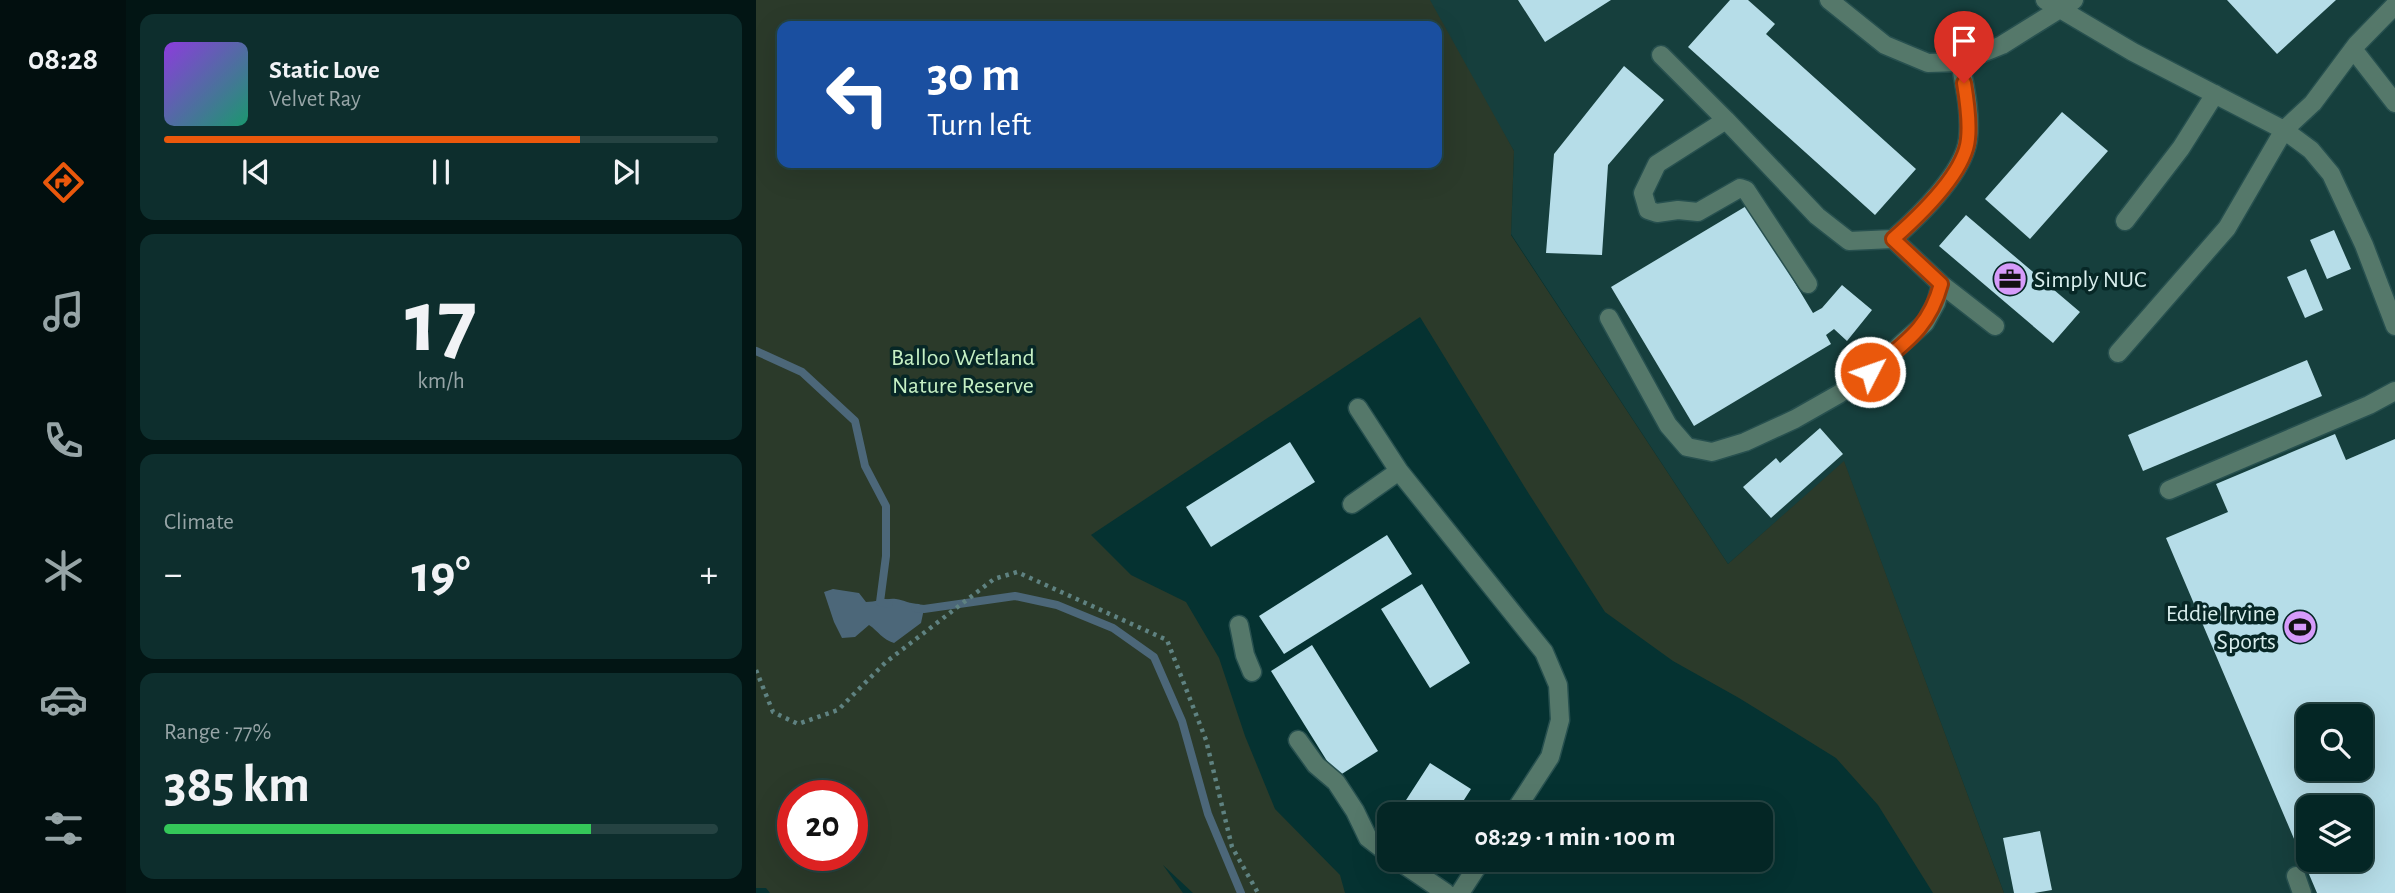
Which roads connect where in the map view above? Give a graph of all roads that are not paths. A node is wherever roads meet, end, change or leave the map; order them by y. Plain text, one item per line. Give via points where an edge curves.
1 (1829, 0) edge
2 (2045, 0) edge
3 (2068, 5) edge
4 (2395, 5) edge
5 (2353, 49) junction
6 (1661, 55) dead end
7 (1960, 62) junction
8 (2215, 94) junction
9 (2395, 103) edge
10 (1726, 120) junction
11 (2284, 130) junction
12 (2125, 221) dead end
13 (1893, 239) junction
14 (1808, 284) dead end
15 (1941, 284) junction
16 (1609, 318) dead end
17 (2393, 322) edge
18 (1995, 326) dead end
19 (2118, 353) dead end
20 (2395, 391) edge
21 (1358, 408) dead end
22 (1399, 471) junction
23 (2169, 489) dead end
24 (1352, 504) dead end
25 (1239, 625) dead end
26 (1252, 672) dead end
27 (1298, 740) dead end
28 (1521, 802) edge
29 (1377, 845) edge
30 (1415, 872) edge
31 (1474, 872) edge
32 (1446, 893) edge
33 (1460, 893) edge

1 - 7 street via 1885,45 1928,63
2 - 3 street
3 - 7 street via 2002,46
3 - 8 street via 2133,52
4 - 5 street
5 - 9 street
5 - 11 street via 2314,103
6 - 10 street
7 - 13 street via 1968,104 1968,141 1952,177
8 - 11 street
8 - 12 street
10 - 13 street via 1817,216 1849,241
10 - 14 street via 1657,164 1643,193 1648,210 1698,212 1740,188 1746,190
11 - 17 street via 2311,150 2331,174
11 - 19 street via 2227,228
13 - 15 street
15 - 16 street via 1926,323 1870,372 1795,419 1712,452 1687,447 1668,425
15 - 18 street
20 - 23 street
21 - 22 street
22 - 24 street
22 - 28 street via 1544,652 1558,685 1560,720 1550,757
25 - 26 street
27 - 29 street via 1315,765 1336,782 1368,838
30 - 32 street
31 - 33 street

